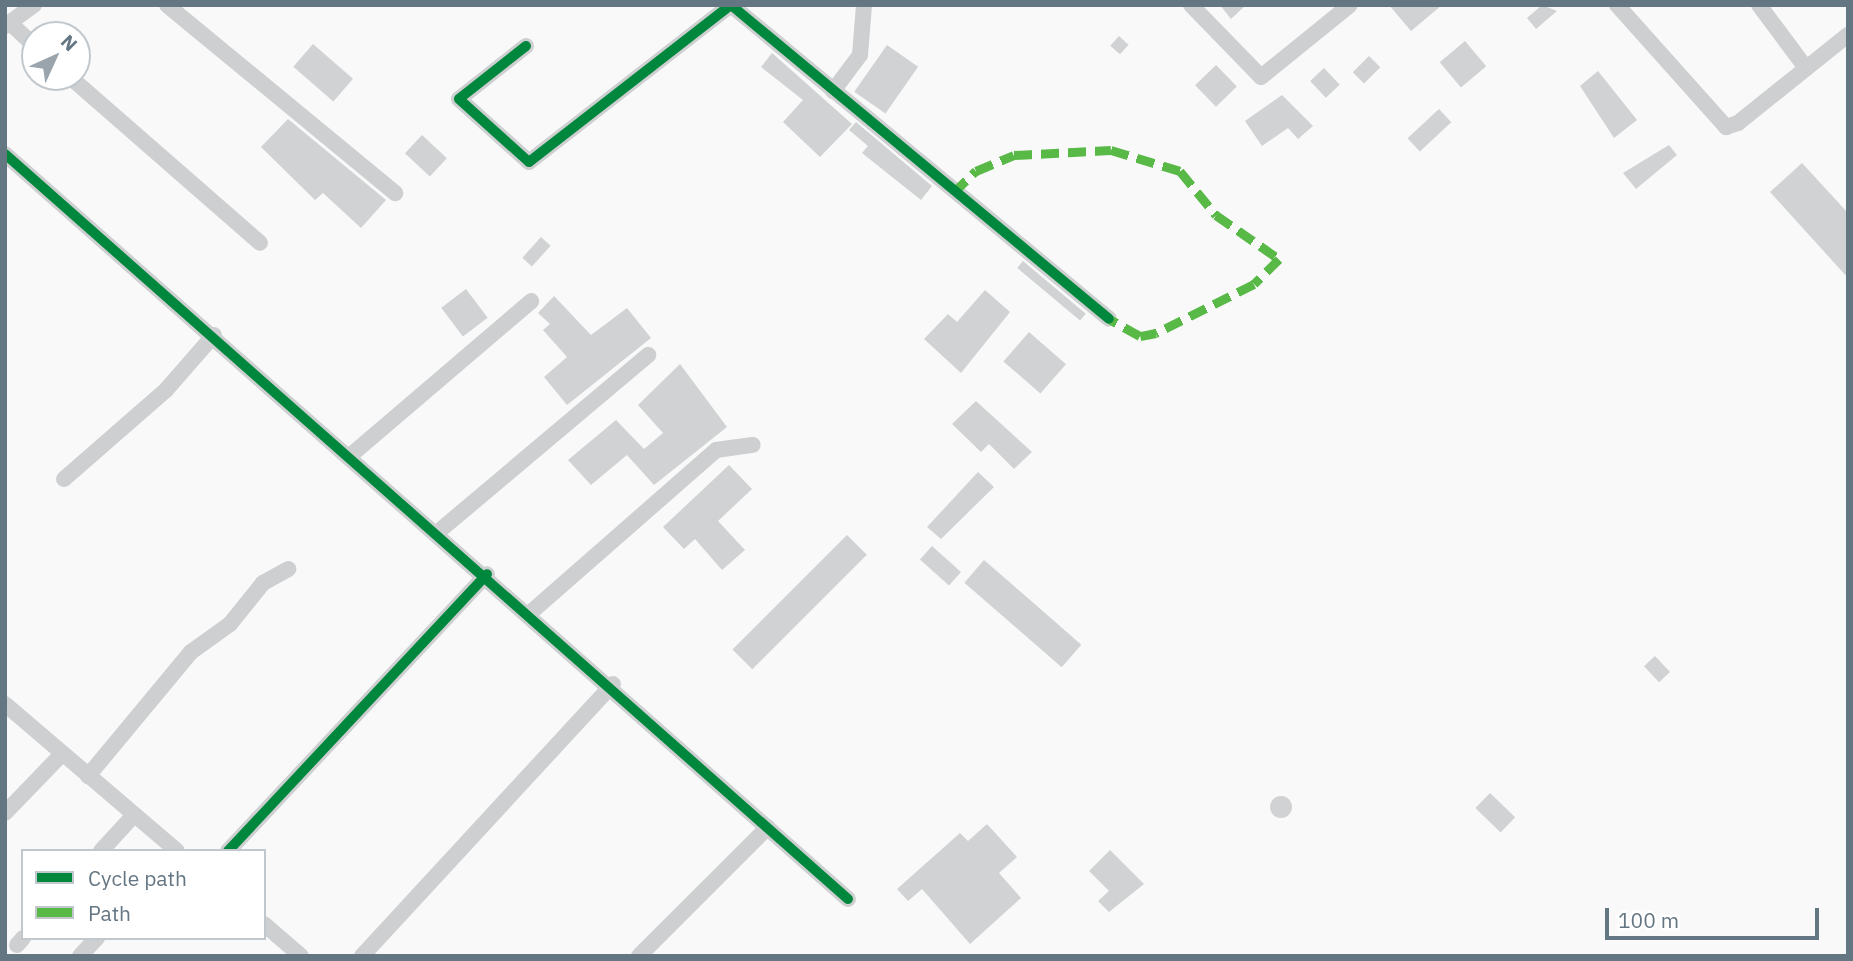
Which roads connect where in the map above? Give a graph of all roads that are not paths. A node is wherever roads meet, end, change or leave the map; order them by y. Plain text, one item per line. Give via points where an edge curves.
1 (34, 5) edge
2 (167, 5) edge
3 (731, 5) edge
4 (864, 5) edge
5 (1191, 5) edge
6 (1350, 5) edge
7 (1617, 5) edge
8 (1759, 5) edge
9 (7, 25) edge
10 (1848, 35) edge
11 (526, 46) dead end
12 (1806, 68) junction
13 (86, 91) edge
14 (833, 92) junction
15 (5, 154) edge
16 (395, 193) dead end
17 (260, 243) dead end
18 (531, 300) dead end
19 (1109, 319) dead end
20 (214, 335) junction
21 (648, 355) dead end
22 (753, 445) dead end
23 (351, 455) junction
24 (64, 479) dead end
25 (438, 532) junction
26 (288, 569) dead end
27 (487, 574) junction
28 (530, 613) junction
29 (613, 684) junction
30 (5, 704) edge
31 (62, 754) junction
32 (88, 776) junction
33 (5, 813) edge
34 (134, 815) junction
35 (768, 827) junction
36 (104, 849) edge
37 (175, 849) edge
38 (230, 849) edge
39 (848, 899) dead end
40 (266, 926) edge
41 (95, 940) edge
42 (80, 956) edge
43 (301, 956) edge
44 (362, 956) edge
45 (639, 956) edge

1 - 9 street
2 - 16 street
3 - 11 street via 528,162 459,99
3 - 14 street
4 - 14 street via 860,55
5 - 6 street via 1261,76
7 - 12 street via 1721,125 1738,123
8 - 12 street
10 - 12 street
13 - 17 street
14 - 19 street
15 - 20 street
18 - 23 street
20 - 23 street
20 - 24 street via 166,390
21 - 25 street
22 - 28 street via 716,450
23 - 25 street
25 - 27 street
26 - 32 street via 191,652
27 - 28 street
27 - 38 street
28 - 29 street
29 - 35 street
29 - 44 street
30 - 31 street
31 - 32 street
31 - 33 street
32 - 34 street
34 - 36 street
34 - 37 street
35 - 39 street
35 - 45 street
40 - 43 street
41 - 42 street

